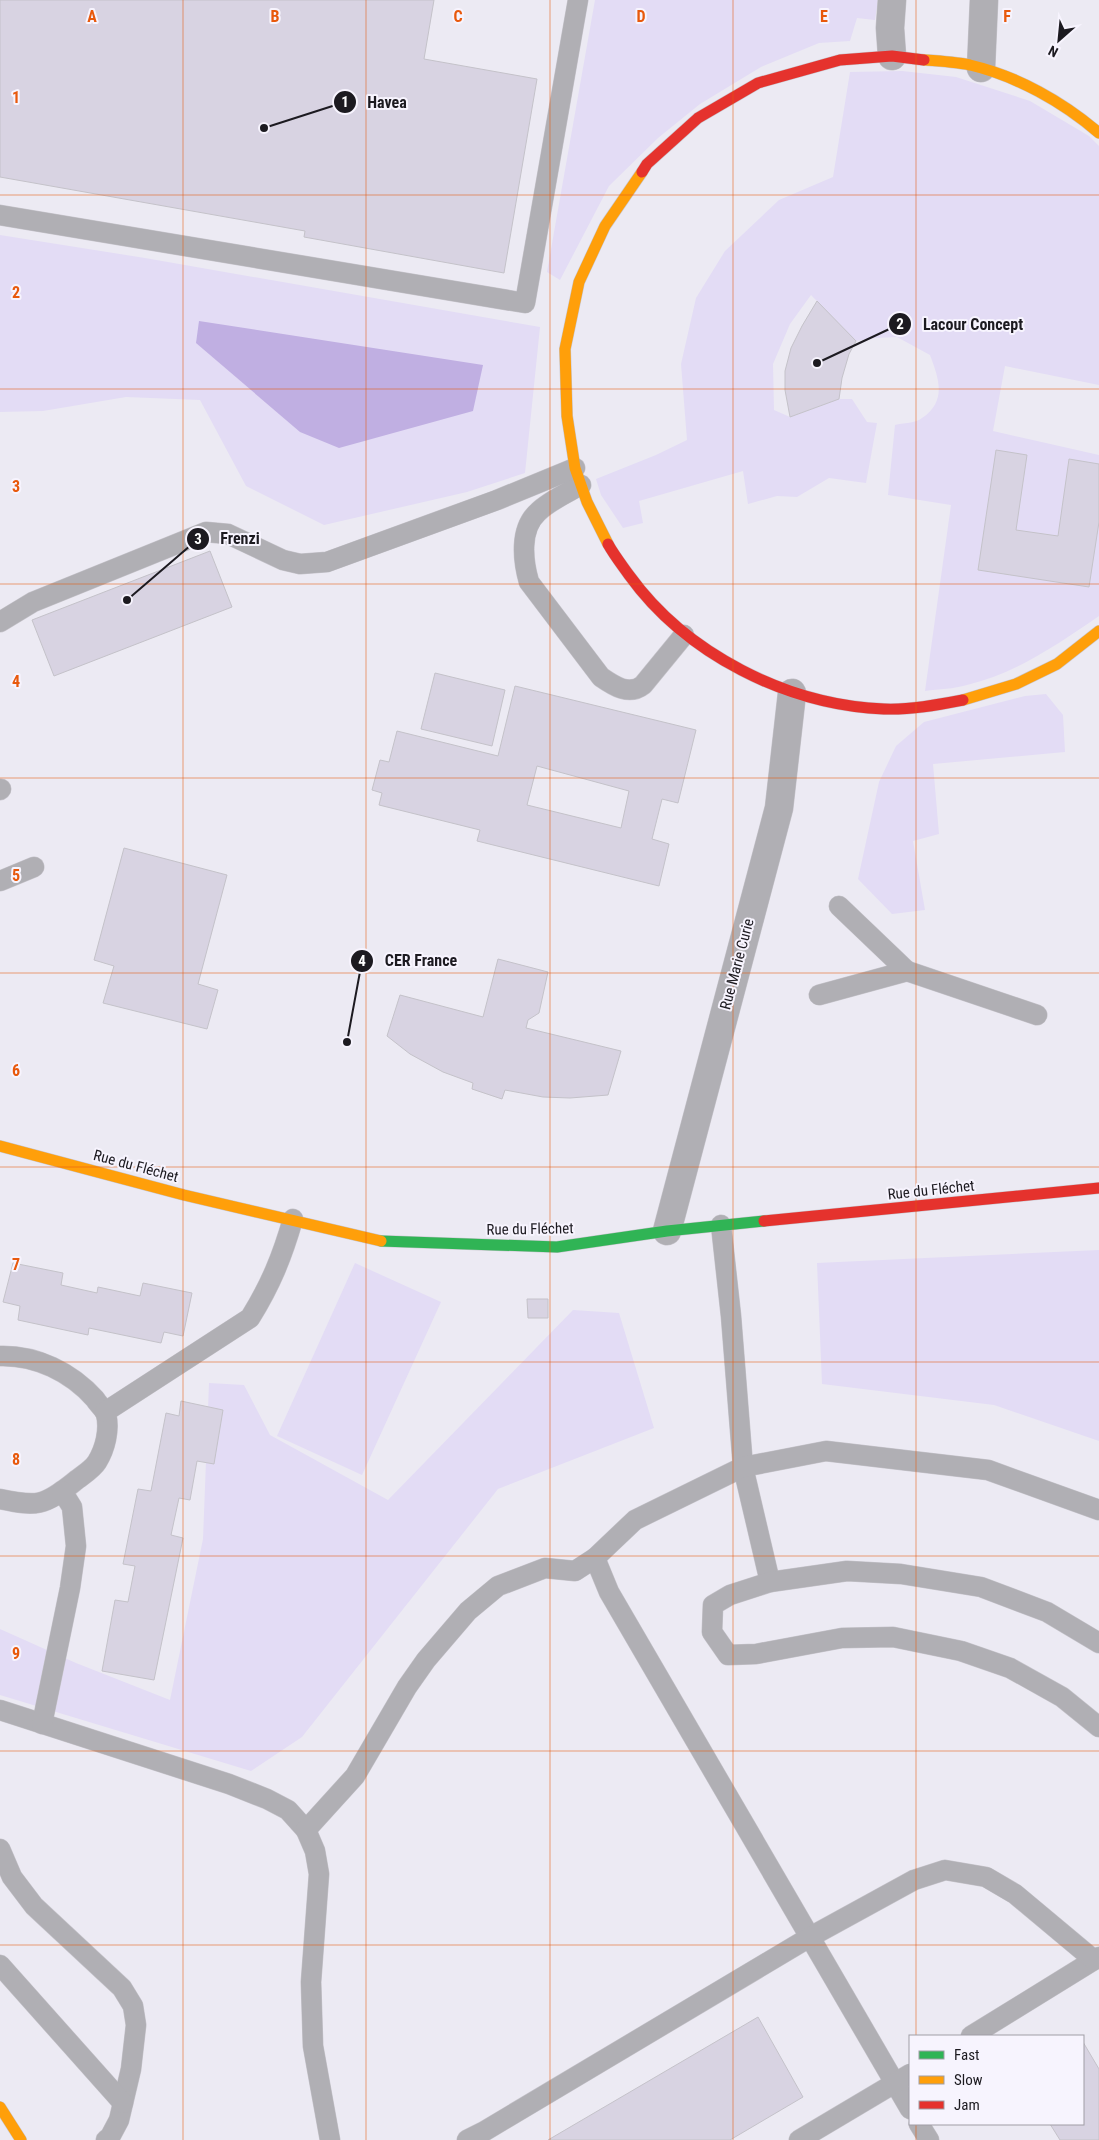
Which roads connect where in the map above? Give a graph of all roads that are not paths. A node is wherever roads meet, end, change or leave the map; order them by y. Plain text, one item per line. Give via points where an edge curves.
1 (578, 0) edge
2 (892, 0) edge
3 (984, 0) edge
4 (892, 56) junction
5 (981, 68) junction
6 (1099, 133) edge
7 (0, 215) edge
8 (578, 477) junction
9 (0, 622) edge
10 (1099, 631) edge
11 (684, 635) junction
12 (792, 693) junction
13 (34, 867) dead end
14 (0, 881) edge
15 (839, 906) dead end
16 (907, 971) junction
17 (819, 995) dead end
18 (1037, 1015) dead end
19 (0, 1146) edge
20 (1099, 1188) edge
21 (293, 1220) junction
22 (721, 1226) junction
23 (667, 1231) junction
24 (0, 1356) edge
25 (105, 1412) junction
26 (743, 1467) junction
27 (62, 1491) junction
28 (0, 1498) edge
29 (1099, 1510) edge
30 (595, 1558) junction
31 (770, 1582) junction
32 (1099, 1643) edge
33 (0, 1710) edge
34 (42, 1724) junction
35 (1099, 1727) edge
36 (306, 1830) junction
37 (0, 1849) edge
38 (810, 1937) junction
39 (1097, 1959) edge
40 (0, 1965) edge
41 (973, 2035) edge
42 (903, 2079) edge
43 (123, 2104) junction
44 (909, 2105) edge
45 (0, 2107) edge
46 (920, 2125) edge
47 (21, 2140) edge
48 (106, 2140) edge
49 (330, 2140) edge
50 (467, 2140) edge
51 (799, 2140) edge
52 (929, 2140) edge

1 - 7 lane via 525,303
2 - 4 street
3 - 5 street
4 - 5 main road
4 - 8 main road via 840,60 758,83 698,118 647,164 605,226 579,282 566,349 567,416
5 - 6 main road via 1004,75 1074,112
8 - 9 lane via 497,500 327,562 300,564 283,560 228,534 206,532 33,602
8 - 11 main road via 586,502 611,550 644,596
8 - 11 lane via 537,512 527,528 524,566 529,582 601,677 614,686 636,690
10 - 12 main road via 1057,664 1016,684 973,698 929,707 884,709 838,704
11 - 12 main road via 716,658
12 - 23 street, Rue Marie Curie via 779,808
13 - 14 lane
15 - 16 lane
16 - 17 lane
16 - 18 lane
19 - 21 main road, Rue du Fléchet
20 - 22 main road, Rue du Fléchet
21 - 23 main road, Rue du Fléchet via 383,1242 556,1247
21 - 25 lane via 280,1263 250,1318
22 - 23 main road, Rue du Fléchet
22 - 26 lane
24 - 25 lane via 22,1358 63,1371
25 - 27 lane via 108,1422 106,1443 96,1464
26 - 29 lane via 826,1451 889,1457 988,1470
26 - 30 lane via 635,1520
26 - 31 lane
27 - 28 lane via 38,1504
27 - 34 lane via 72,1507 76,1546
30 - 36 lane via 575,1572 545,1568 498,1586 468,1612 407,1687 355,1776
30 - 38 lane via 613,1600
31 - 32 lane via 847,1571 901,1574 981,1587 1047,1612
31 - 35 lane via 730,1595 713,1605 712,1632 728,1655 756,1654 842,1638 892,1637 961,1651 1010,1668 1062,1697
33 - 34 lane
34 - 36 lane via 267,1799 288,1810
36 - 49 lane via 320,1874 311,1982 313,2046
37 - 43 lane via 12,1877 34,1906 122,1988 133,2006 136,2025
38 - 39 lane via 914,1880 945,1870 986,1877 1015,1894
38 - 42 lane
38 - 50 lane
39 - 41 lane
40 - 43 lane
42 - 44 lane
42 - 51 lane
43 - 48 lane
45 - 47 main road
46 - 52 lane

